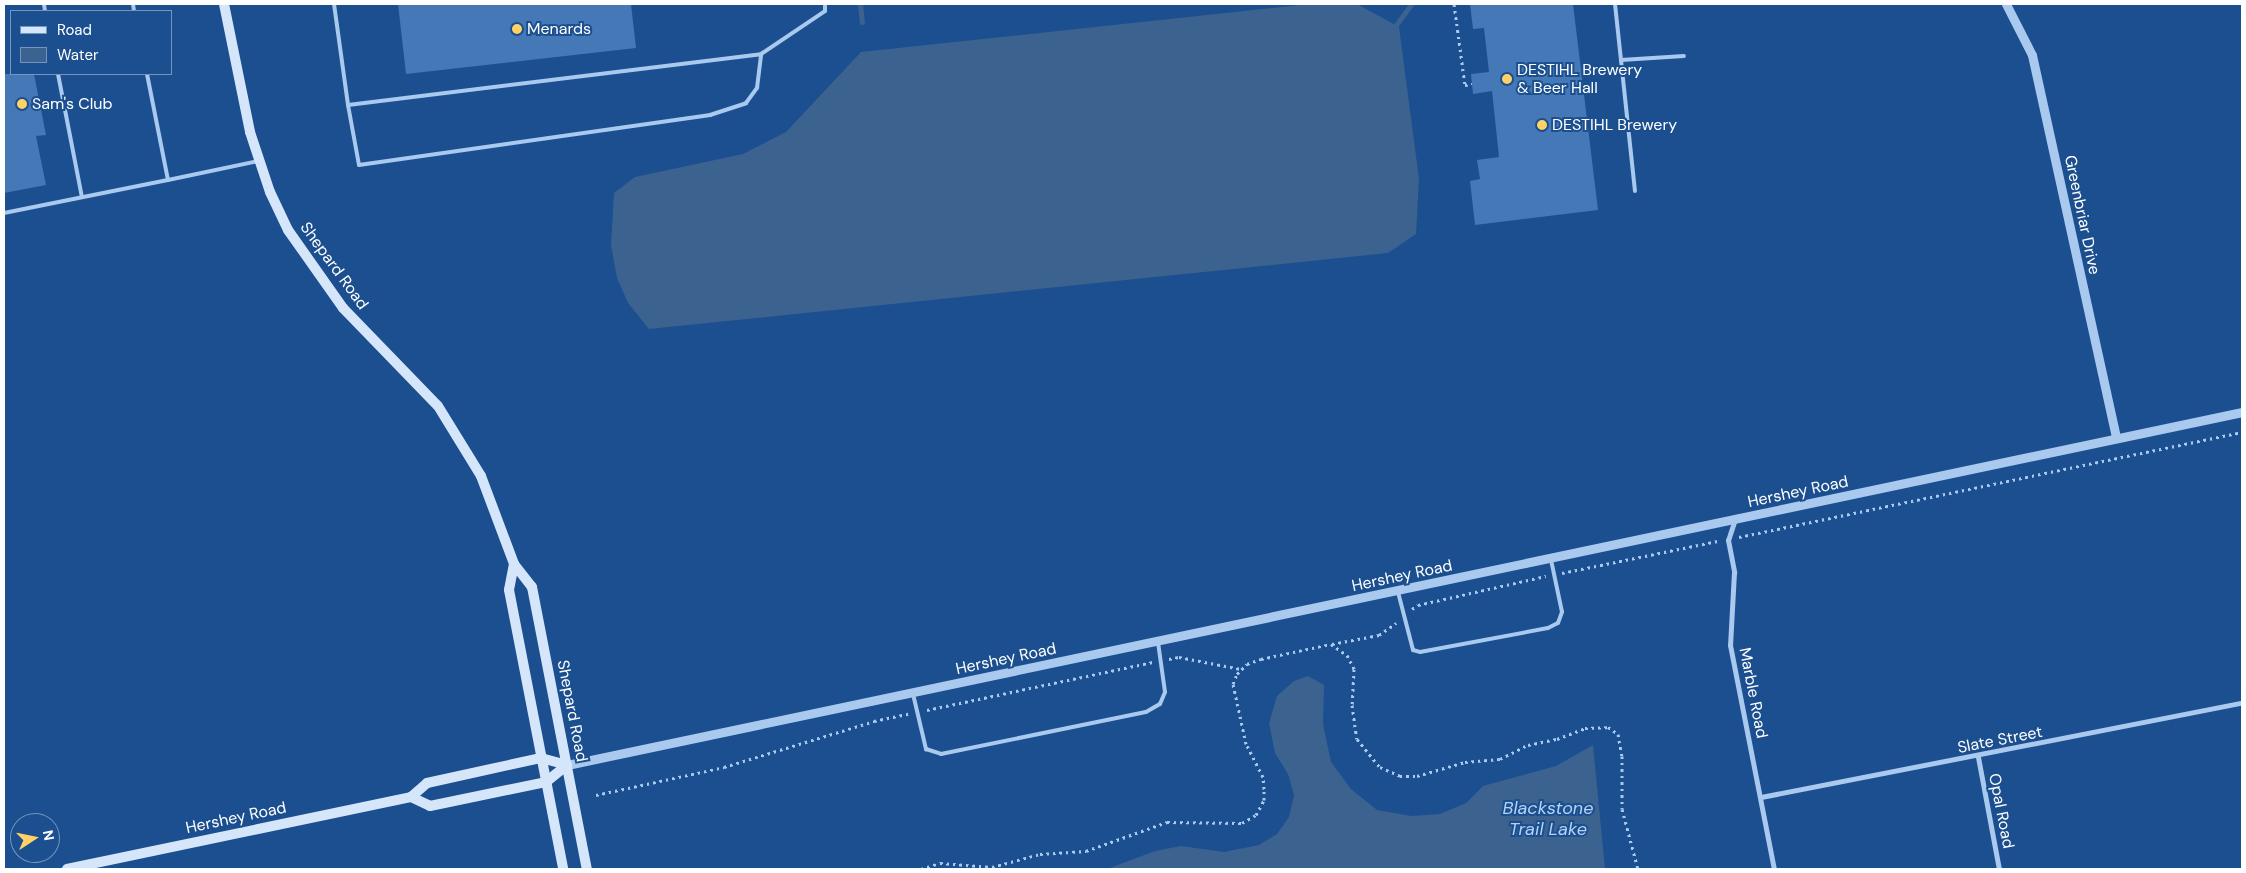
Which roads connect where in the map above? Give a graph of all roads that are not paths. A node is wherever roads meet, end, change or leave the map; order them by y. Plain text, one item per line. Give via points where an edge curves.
1 (224, 4) edge
2 (334, 4) edge
3 (825, 4) edge
4 (1615, 4) edge
5 (2006, 4) edge
6 (761, 54) junction
7 (1684, 56) dead end
8 (1621, 60) junction
9 (58, 75) edge
10 (147, 75) edge
11 (348, 105) junction
12 (259, 161) junction
13 (168, 180) junction
14 (1635, 191) dead end
15 (82, 197) junction
16 (4, 213) edge
17 (2242, 412) edge
18 (2116, 438) junction
19 (1734, 522) junction
20 (1551, 560) junction
21 (514, 564) junction
22 (1398, 592) junction
23 (1158, 642) junction
24 (913, 694) junction
25 (2242, 703) edge
26 (1978, 757) junction
27 (541, 758) junction
28 (567, 765) junction
29 (546, 782) junction
30 (412, 797) junction
31 (1761, 797) junction
32 (68, 869) edge
33 (563, 869) edge
34 (587, 869) edge
35 (1774, 869) edge
36 (1999, 869) edge

1 - 12 main road, Shepard Road
2 - 11 lane
3 - 6 lane via 825,11
4 - 8 lane
5 - 18 street, Greenbriar Drive via 2032,55
6 - 11 lane
6 - 11 lane via 757,88 746,103 710,114 359,165
7 - 8 lane
8 - 14 lane
9 - 15 lane
10 - 13 lane
12 - 13 lane
12 - 21 main road, Shepard Road via 288,230 317,274 359,325 438,406 463,444 494,504
13 - 15 lane
15 - 16 lane
17 - 18 street, Hershey Road
18 - 19 street, Hershey Road
19 - 20 street, Hershey Road
19 - 31 street, Marble Road via 1728,540 1734,572 1730,645
20 - 22 street, Hershey Road
20 - 22 lane via 1562,612 1558,623 1548,628 1420,652 1413,650
21 - 27 main road, Shepard Road via 509,590
21 - 28 main road, Shepard Road via 532,587
22 - 23 street, Hershey Road
23 - 24 street, Hershey Road
23 - 24 lane via 1165,692 1160,704 1146,712 941,754 926,749
24 - 28 street, Hershey Road
25 - 26 street, Slate Street
26 - 31 street, Slate Street
26 - 36 street, Opal Road
27 - 28 main road, Hershey Road
27 - 29 main road, Shepard Road
27 - 30 main road, Hershey Road via 427,782
28 - 29 main road, Hershey Road
28 - 34 main road, Shepard Road
29 - 30 main road, Hershey Road via 430,806
29 - 33 main road, Shepard Road
30 - 32 main road, Hershey Road
31 - 35 street, Marble Road

